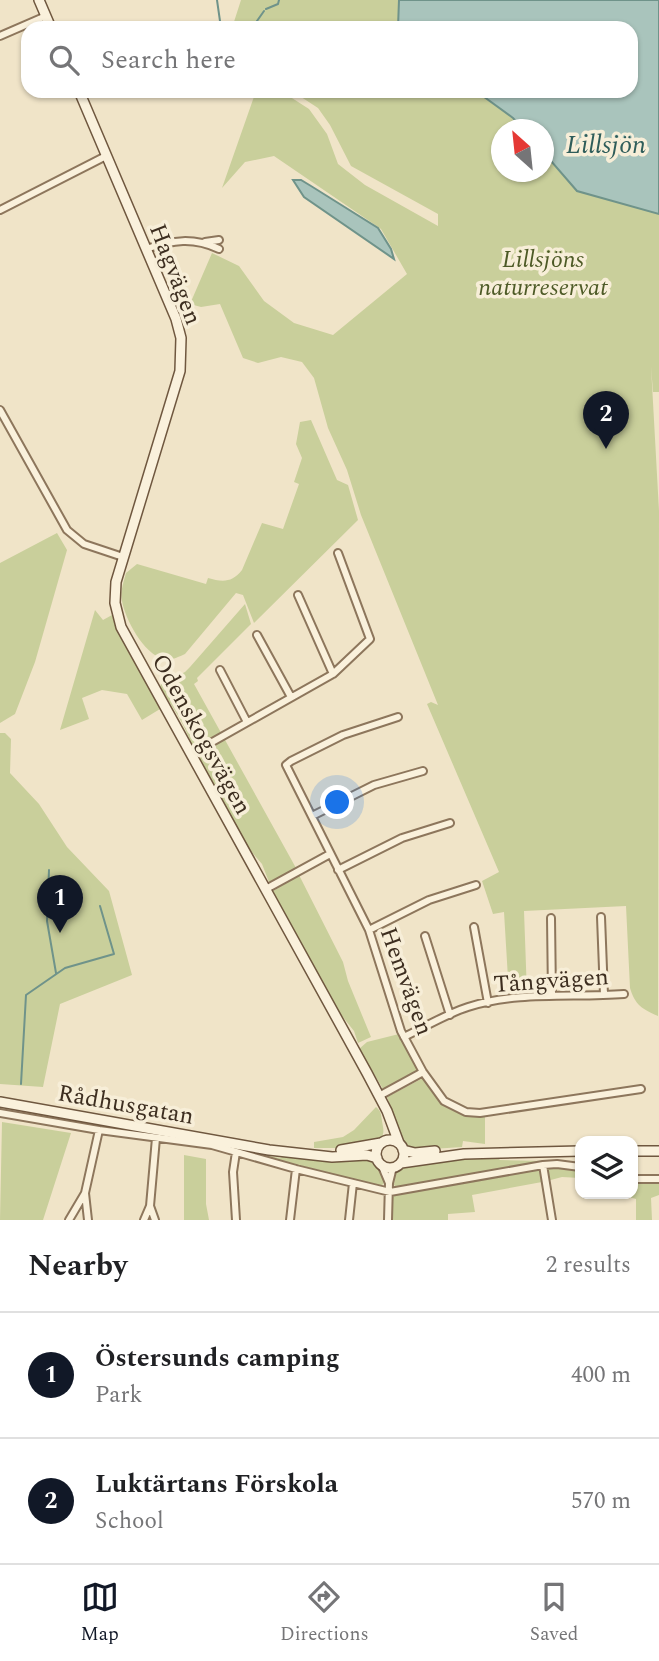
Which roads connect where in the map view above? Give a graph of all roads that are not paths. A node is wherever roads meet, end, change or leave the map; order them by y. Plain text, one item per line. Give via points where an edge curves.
1 (39, 0) edge
2 (47, 16) junction
3 (35, 21) edge
4 (49, 21) edge
5 (21, 27) edge
6 (0, 36) edge
7 (82, 98) edge
8 (107, 156) junction
9 (0, 210) edge
10 (219, 240) dead end
11 (204, 242) junction
12 (146, 249) junction
13 (219, 249) dead end
14 (0, 410) edge
15 (338, 553) dead end
16 (122, 557) junction
17 (298, 595) dead end
18 (257, 635) dead end
19 (220, 670) dead end
20 (332, 674) junction
21 (291, 697) junction
22 (398, 718) dead end
23 (247, 722) junction
24 (191, 754) junction
25 (424, 771) dead end
26 (312, 816) junction
27 (450, 823) dead end
28 (330, 855) junction
29 (338, 870) junction
30 (476, 886) dead end
31 (266, 889) junction
32 (601, 917) dead end
33 (551, 918) dead end
34 (474, 927) dead end
35 (369, 930) junction
36 (425, 936) dead end
37 (624, 994) dead end
38 (604, 995) junction
39 (552, 996) junction
40 (488, 1003) junction
41 (450, 1014) junction
42 (404, 1037) junction
43 (424, 1072) junction
44 (641, 1089) dead end
45 (380, 1098) junction
46 (0, 1102) edge
47 (0, 1113) edge
48 (99, 1130) junction
49 (156, 1138) junction
50 (382, 1142) junction
51 (245, 1145) junction
52 (401, 1146) junction
53 (659, 1150) edge
54 (575, 1151) edge
55 (638, 1151) edge
56 (236, 1152) junction
57 (524, 1152) junction
58 (379, 1161) junction
59 (397, 1165) junction
60 (543, 1165) junction
61 (575, 1166) edge
62 (296, 1169) junction
63 (659, 1179) edge
64 (638, 1180) edge
65 (353, 1183) junction
66 (389, 1183) junction
67 (390, 1192) junction
68 (85, 1193) junction
69 (150, 1206) junction
70 (69, 1220) edge
71 (88, 1220) edge
72 (144, 1220) edge
73 (155, 1220) edge
74 (236, 1220) edge
75 (290, 1220) edge
76 (349, 1220) edge
77 (388, 1220) edge
78 (552, 1220) edge

1 - 2 street
2 - 3 street
2 - 4 street
5 - 6 street
7 - 8 street, Hagvägen
8 - 9 street
8 - 12 street, Hagvägen
10 - 11 street
11 - 12 street via 169,241
11 - 13 street
12 - 16 street, Hagvägen via 176,319 183,352
14 - 16 street via 67,530 84,544
15 - 20 street via 370,639
16 - 24 street, Odenskogsvägen via 115,590 121,626
17 - 20 street
18 - 21 street
19 - 23 street
20 - 21 street
21 - 23 street
22 - 26 street, Hemvägen via 343,735 286,765
23 - 24 street
24 - 31 street, Odenskogsvägen
25 - 26 street via 374,785
26 - 28 street, Hemvägen
27 - 29 street via 402,838
28 - 29 street, Hemvägen
28 - 31 street
29 - 35 street, Hemvägen
30 - 35 street via 429,900
31 - 45 street, Odenskogsvägen
32 - 38 street
33 - 39 street
34 - 40 street
35 - 42 street, Hemvägen
36 - 41 street
37 - 38 street, Tångvägen
38 - 39 street, Tångvägen
39 - 40 street, Tångvägen
40 - 41 street, Tångvägen
41 - 42 street, Tångvägen
42 - 43 street, Hemvägen
43 - 44 street, Hemvägen via 444,1101 466,1112
43 - 45 street
45 - 50 street, Odenskogsvägen via 386,1127
45 - 52 street, Odenskogsvägen
46 - 51 street, Rådhusgatan
47 - 48 street
48 - 49 street
48 - 68 street
49 - 56 street
49 - 69 street
50 - 51 street, Rådhusgatan via 319,1151
50 - 52 street via 391,1140
50 - 58 street via 377,1150
51 - 58 street, Rådhusgatan via 332,1157 367,1154
52 - 57 street via 415,1153 464,1149
52 - 59 street
53 - 55 street
54 - 57 street
56 - 62 street
56 - 74 street
57 - 59 street via 439,1156
58 - 59 street
58 - 66 street
59 - 66 street
60 - 61 street
60 - 67 street
60 - 78 street
62 - 65 street
62 - 75 street
63 - 64 street
65 - 67 street
65 - 76 street
66 - 67 street
67 - 77 street
68 - 70 street
68 - 71 street
69 - 72 street
69 - 73 street

